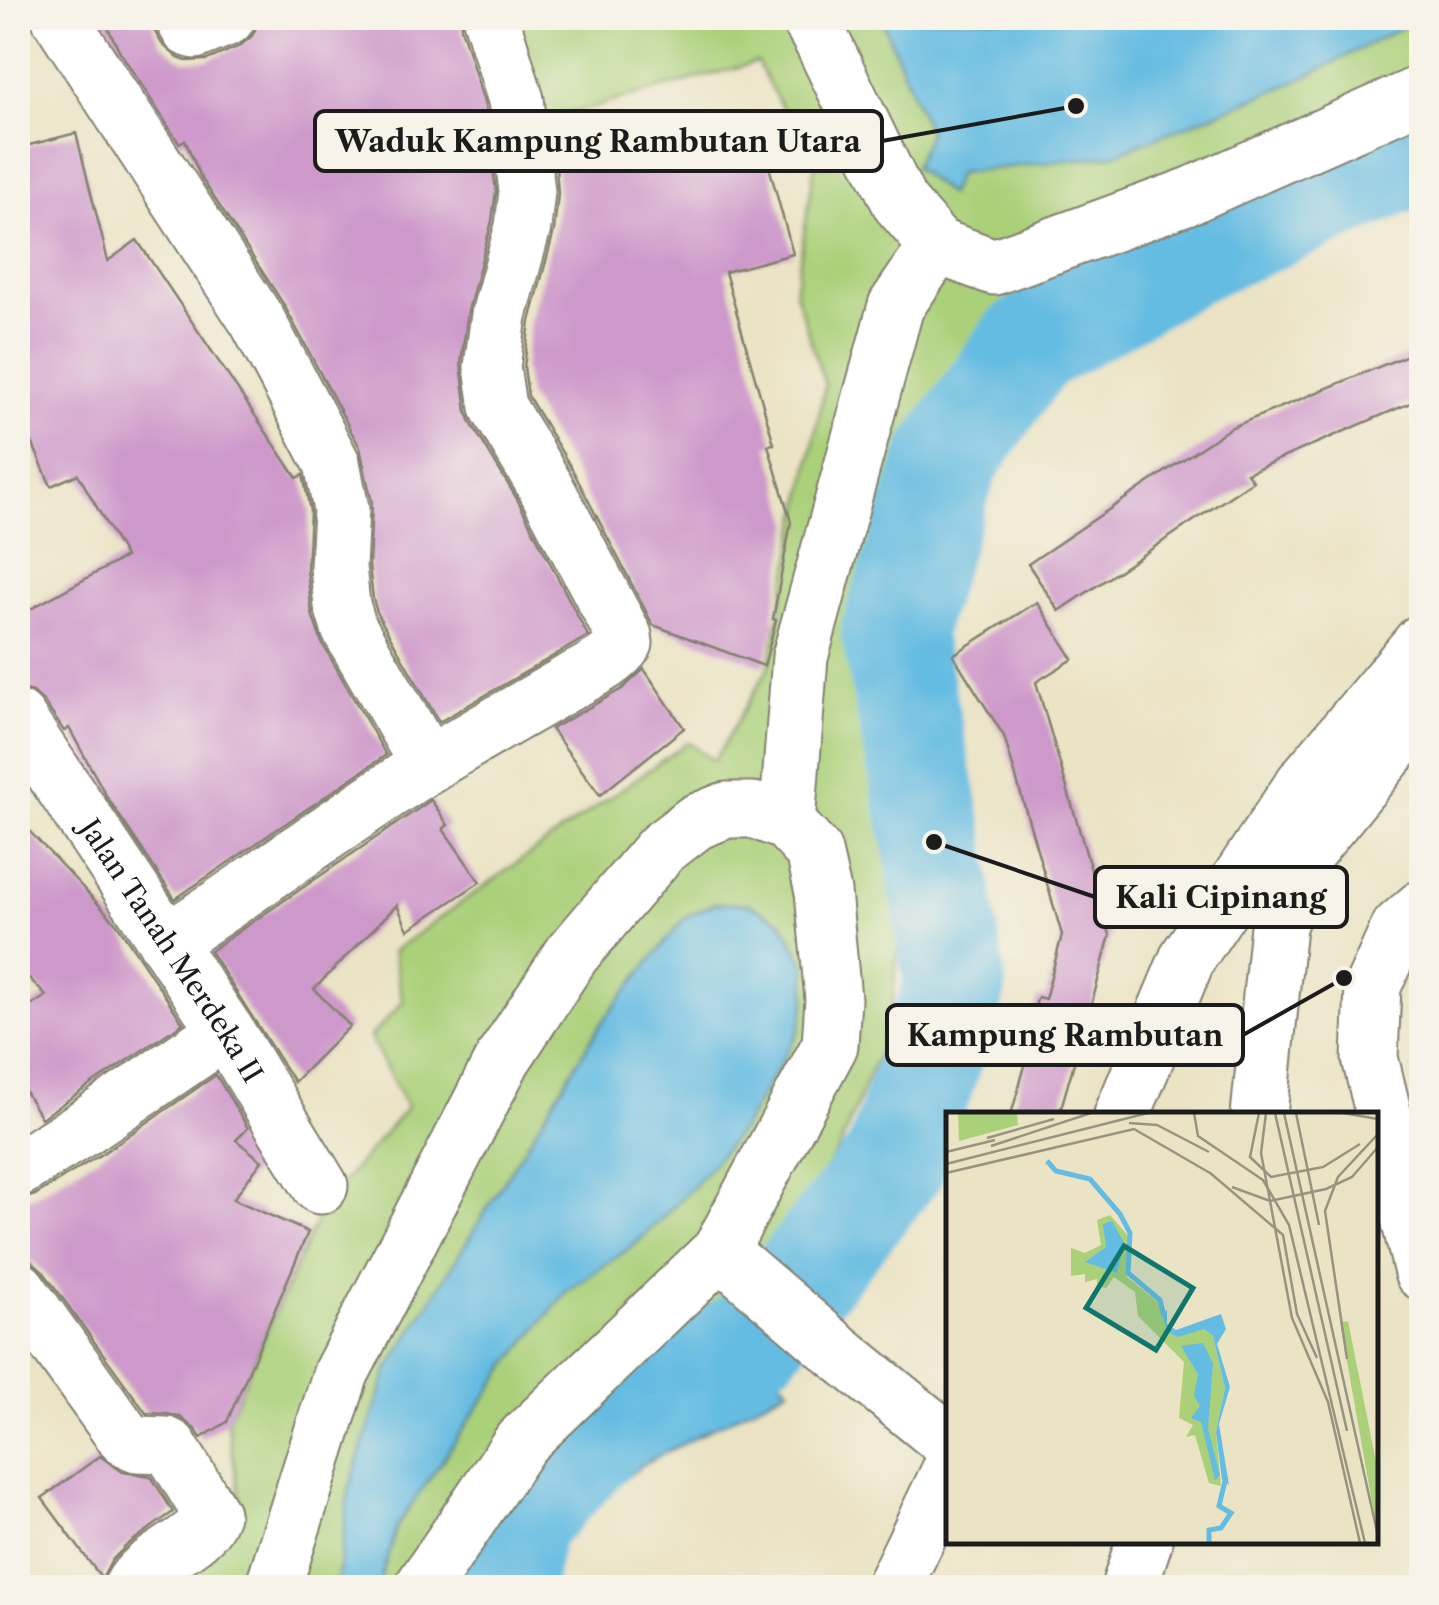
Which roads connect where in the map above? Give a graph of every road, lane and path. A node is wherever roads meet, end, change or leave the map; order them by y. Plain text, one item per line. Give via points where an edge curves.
1 (60, 18) edge
2 (183, 18) edge
3 (227, 18) edge
4 (492, 18) edge
5 (809, 18) edge
6 (1422, 93) edge
7 (937, 246) junction
8 (1422, 642) edge
9 (1422, 711) edge
10 (27, 752) edge
11 (428, 765) junction
12 (1303, 784) junction
13 (788, 823) junction
14 (1303, 856) junction
15 (1422, 908) edge
16 (166, 942) junction
17 (226, 1031) junction
18 (1123, 1112) edge
19 (1259, 1112) edge
20 (18, 1169) edge
21 (320, 1186) dead end
22 (733, 1262) junction
23 (1422, 1272) edge
24 (18, 1289) edge
25 (946, 1440) edge
26 (946, 1478) edge
27 (1143, 1545) edge
28 (131, 1588) edge
29 (274, 1588) edge
30 (422, 1588) edge
31 (894, 1588) edge
32 (1129, 1588) edge

1 - 11 street via 258,322 332,463 349,628
2 - 3 street via 195,31
4 - 11 street via 516,100 527,191 499,315 492,368 498,406 625,643
5 - 7 street via 900,203
6 - 7 street via 1194,194 994,267
7 - 13 street via 896,306 800,657
8 - 12 street
9 - 14 street
10 - 16 street, Jalan Tanah Merdeka II
11 - 16 street
12 - 14 street
12 - 18 street via 1188,957
13 - 22 street via 814,852 824,892 834,999 830,1044
13 - 29 street via 753,810 726,810 696,822 662,849 572,954 503,1059 341,1374
14 - 19 street via 1278,926
15 - 23 street via 1400,928 1373,986 1370,1058
16 - 17 street, Jalan Tanah Merdeka II
17 - 20 street
17 - 21 street, Jalan Tanah Merdeka II
22 - 25 street
22 - 30 street via 521,1442
24 - 28 street via 125,1438 170,1447 211,1514 206,1526
26 - 31 street
27 - 32 street

